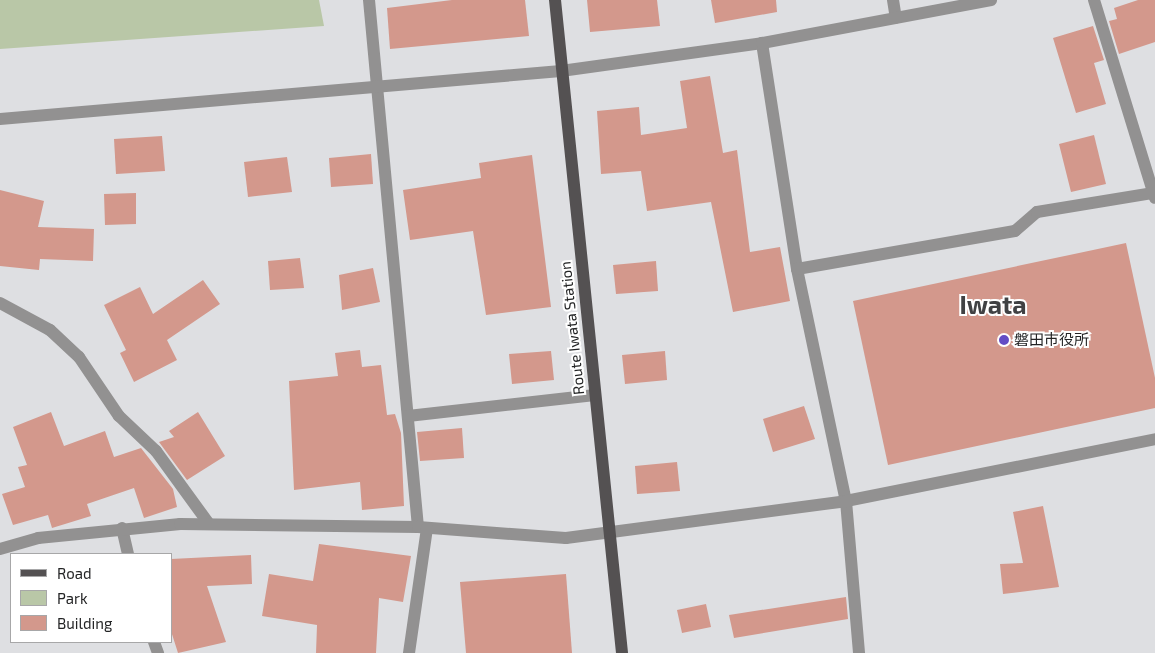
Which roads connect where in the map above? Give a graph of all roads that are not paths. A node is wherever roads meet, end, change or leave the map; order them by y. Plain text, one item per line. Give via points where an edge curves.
1 (369, 0) edge
2 (555, 0) edge
3 (893, 0) edge
4 (990, 0) edge
5 (1094, 0) edge
6 (896, 18) junction
7 (762, 43) junction
8 (561, 71) junction
9 (378, 87) junction
10 (0, 120) edge
11 (1154, 196) edge
12 (797, 269) junction
13 (0, 303) edge
14 (595, 395) junction
15 (408, 416) junction
16 (1155, 439) edge
17 (846, 501) junction
18 (209, 524) junction
19 (122, 528) junction
20 (422, 528) junction
21 (610, 533) junction
22 (0, 549) edge
23 (128, 553) edge
24 (409, 653) edge
25 (622, 653) edge
26 (859, 653) edge

1 - 9 street
2 - 8 main road, Route Iwata Station
3 - 6 street
4 - 6 street
5 - 11 street
6 - 7 street
7 - 8 street
7 - 12 street
8 - 9 street
8 - 14 main road, Route Iwata Station
9 - 10 street
9 - 15 street
11 - 12 street via 1037,212 1015,231
12 - 17 street
13 - 18 street via 50,330 79,357 119,416 156,451
14 - 15 street
14 - 21 main road, Route Iwata Station
15 - 20 street
16 - 17 street
17 - 21 street
17 - 26 street
18 - 19 street
18 - 20 street
19 - 22 street via 38,538
19 - 23 street
20 - 21 street via 566,538
20 - 24 street
21 - 25 main road, Route Iwata Station

